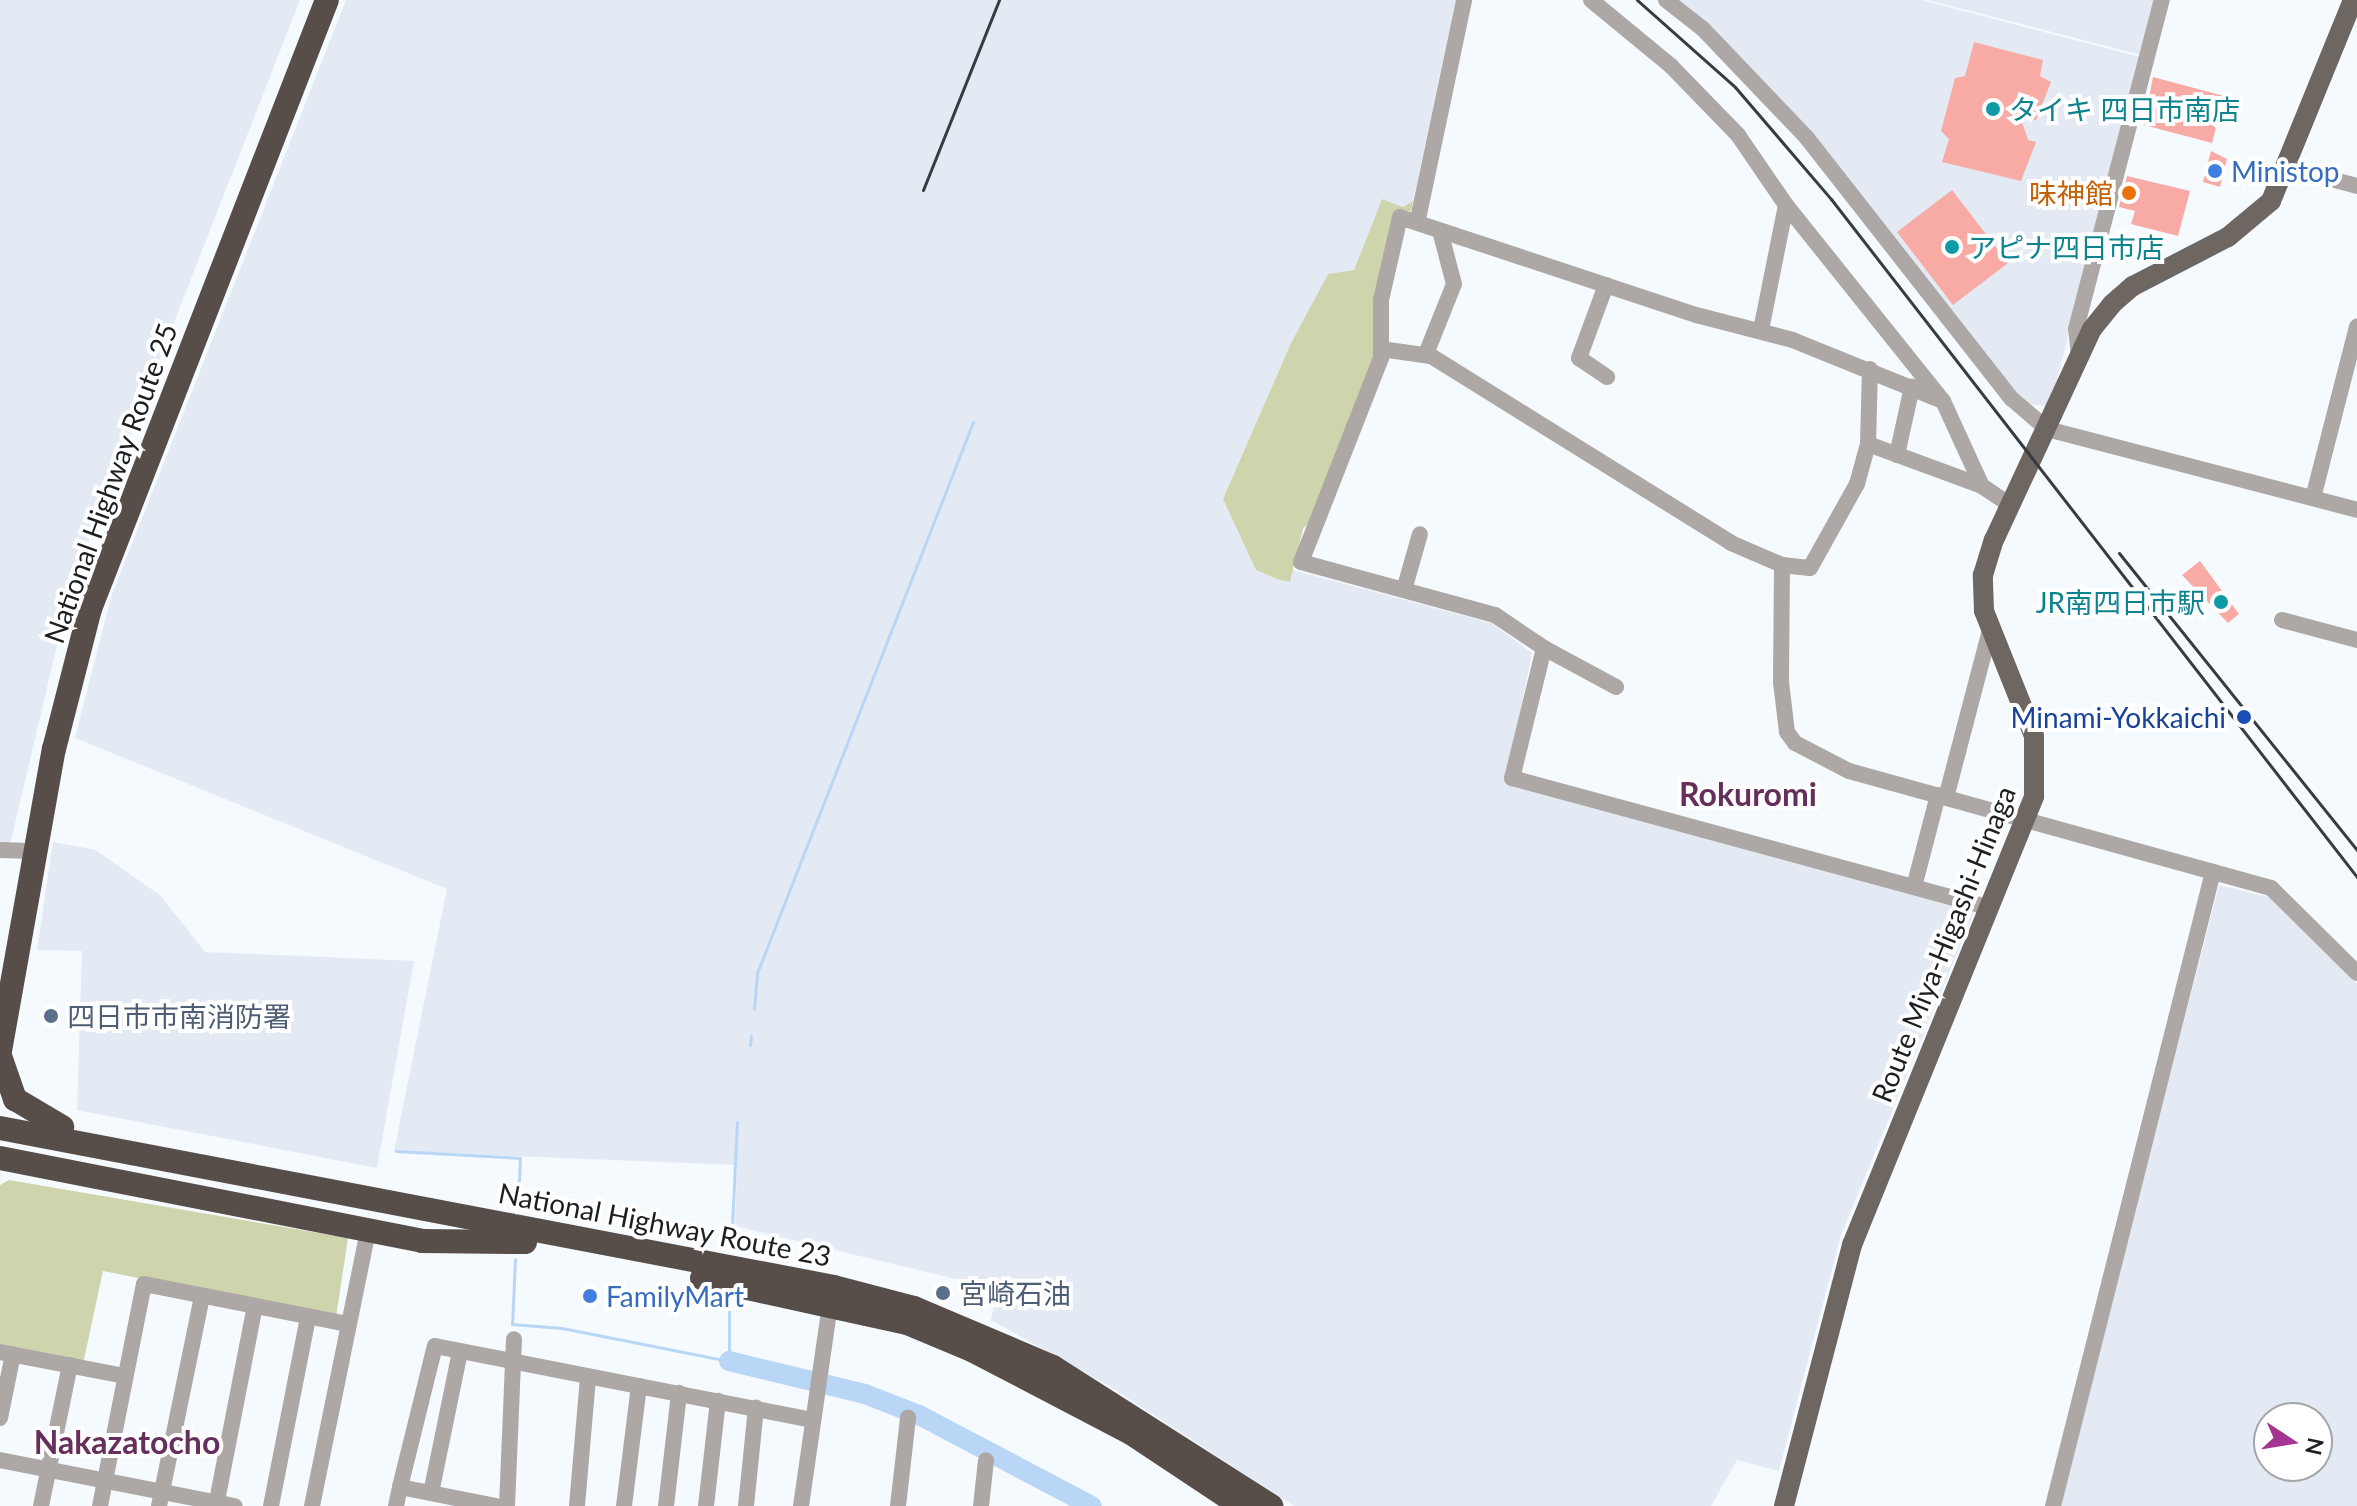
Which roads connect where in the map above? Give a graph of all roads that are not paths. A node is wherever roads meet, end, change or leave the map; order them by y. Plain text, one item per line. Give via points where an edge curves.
1 (311, 0) edge
2 (327, 0) edge
3 (1464, 0) edge
4 (1591, 0) edge
5 (1666, 0) edge
6 (2162, 0) edge
7 (2353, 0) edge
8 (2286, 167) junction
9 (2357, 186) edge
10 (1786, 205) junction
11 (1418, 219) junction
12 (1440, 231) junction
13 (1606, 285) junction
14 (2357, 327) edge
15 (1761, 330) junction
16 (1381, 349) junction
17 (1426, 354) junction
18 (2079, 356) junction
19 (1870, 369) junction
20 (1607, 377) dead end
21 (2350, 377) edge
22 (1912, 387) junction
23 (1943, 401) junction
24 (2047, 429) junction
25 (1868, 444) junction
26 (1897, 455) junction
27 (1982, 486) junction
28 (2313, 498) junction
29 (2010, 505) junction
30 (2357, 510) edge
31 (1420, 534) dead end
32 (1782, 565) junction
33 (1404, 590) junction
34 (2282, 620) dead end
35 (1990, 630) junction
36 (2357, 640) edge
37 (1544, 648) junction
38 (1616, 687) dead end
39 (1942, 795) junction
40 (2026, 818) junction
41 (12, 850) edge
42 (2213, 872) junction
43 (1914, 887) junction
44 (1990, 908) junction
45 (0, 964) edge
46 (2357, 973) edge
47 (0, 1054) edge
48 (0, 1116) edge
49 (62, 1127) junction
50 (0, 1128) edge
51 (0, 1143) edge
52 (114, 1157) junction
53 (0, 1158) edge
54 (368, 1230) junction
55 (526, 1235) junction
56 (202, 1296) junction
57 (832, 1296) junction
58 (255, 1306) junction
59 (308, 1317) junction
60 (347, 1324) junction
61 (514, 1339) dead end
62 (460, 1352) junction
63 (6, 1353) edge
64 (514, 1362) junction
65 (70, 1365) junction
66 (125, 1376) junction
67 (588, 1377) junction
68 (639, 1386) junction
69 (679, 1393) junction
70 (718, 1401) junction
71 (756, 1408) junction
72 (0, 1418) edge
73 (908, 1418) dead end
74 (812, 1420) junction
75 (0, 1460) edge
76 (986, 1460) dead end
77 (48, 1469) junction
78 (105, 1481) junction
79 (400, 1487) junction
80 (431, 1493) junction
81 (160, 1499) edge
82 (216, 1504) edge
83 (41, 1506) edge
84 (100, 1506) edge
85 (235, 1506) edge
86 (271, 1506) edge
87 (312, 1506) edge
88 (396, 1506) edge
89 (496, 1506) edge
90 (507, 1506) edge
91 (577, 1506) edge
92 (624, 1506) edge
93 (666, 1506) edge
94 (706, 1506) edge
95 (746, 1506) edge
96 (801, 1506) edge
97 (898, 1506) edge
98 (981, 1506) edge
99 (1241, 1506) edge
100 (1271, 1506) edge
101 (1784, 1506) edge
102 (2053, 1506) edge

1 - 41 highway, National Highway Route 25 via 82,591
2 - 47 highway, National Highway Route 25 via 90,609 54,749
3 - 11 street
4 - 10 street via 1700,94 1738,135
5 - 24 street via 1703,29 1807,138 2012,399
6 - 18 street via 2076,329
7 - 8 main road, Route Miya-Higashi-Hinaga
8 - 9 street
8 - 18 main road, Route Miya-Higashi-Hinaga via 2271,201 2253,218 2112,304
10 - 15 street
10 - 23 street
11 - 12 street
11 - 16 street via 1400,217 1381,300
12 - 13 street
12 - 17 street via 1455,270 1454,284
13 - 15 street
13 - 20 street via 1579,358
14 - 21 street
15 - 19 street
16 - 17 street
16 - 33 street via 1301,562
17 - 32 street via 1731,543
18 - 24 main road, Route Miya-Higashi-Hinaga
19 - 22 street
19 - 25 street
21 - 28 street
22 - 23 street
22 - 26 street
23 - 27 street
24 - 28 street
24 - 29 main road, Route Miya-Higashi-Hinaga
25 - 26 street
25 - 32 street via 1857,484 1810,568
26 - 27 street
27 - 29 street
28 - 30 street
29 - 35 main road, Route Miya-Higashi-Hinaga via 1983,575
31 - 33 street
32 - 39 street via 1781,682 1787,732 1836,766
33 - 37 street via 1495,615
34 - 36 street
35 - 39 street
35 - 40 main road, Route Miya-Higashi-Hinaga via 2034,736 2036,783
37 - 38 street
37 - 43 street via 1512,778
39 - 40 street
39 - 43 street
40 - 42 street
40 - 44 main road, Route Miya-Higashi-Hinaga
41 - 45 highway, National Highway Route 25
42 - 46 street via 2271,888
42 - 102 street
43 - 44 street
44 - 101 main road, Route Miya-Higashi-Hinaga via 1852,1245
47 - 49 highway via 15,1099
48 - 49 highway
49 - 55 highway via 376,1188
50 - 52 highway, National Highway Route 23
51 - 52 highway, National Highway Route 23
52 - 55 highway, National Highway Route 23
53 - 54 highway
54 - 55 highway via 422,1241
54 - 60 street
55 - 57 highway, National Highway Route 23
56 - 58 street
56 - 66 street via 144,1284
56 - 81 street
57 - 74 street
57 - 99 highway, National Highway Route 23 via 1047,1384
57 - 100 highway, National Highway Route 23 via 914,1308 1053,1367
58 - 59 street
58 - 82 street
59 - 60 street
59 - 86 street
60 - 87 street
61 - 64 street
62 - 64 street
62 - 79 street via 430,1348
62 - 80 street
63 - 65 street
63 - 72 street
64 - 67 street
64 - 90 street
65 - 66 street
65 - 77 street
66 - 78 street
67 - 68 street
67 - 91 street
68 - 69 street
68 - 92 street
69 - 70 street
69 - 93 street
70 - 71 street
70 - 94 street
71 - 74 street
71 - 95 street
73 - 97 street
74 - 96 street
75 - 77 street
76 - 98 street
77 - 78 street
77 - 83 street
78 - 81 street
78 - 84 street
79 - 80 street
79 - 88 street
80 - 89 street
81 - 82 street
82 - 85 street

